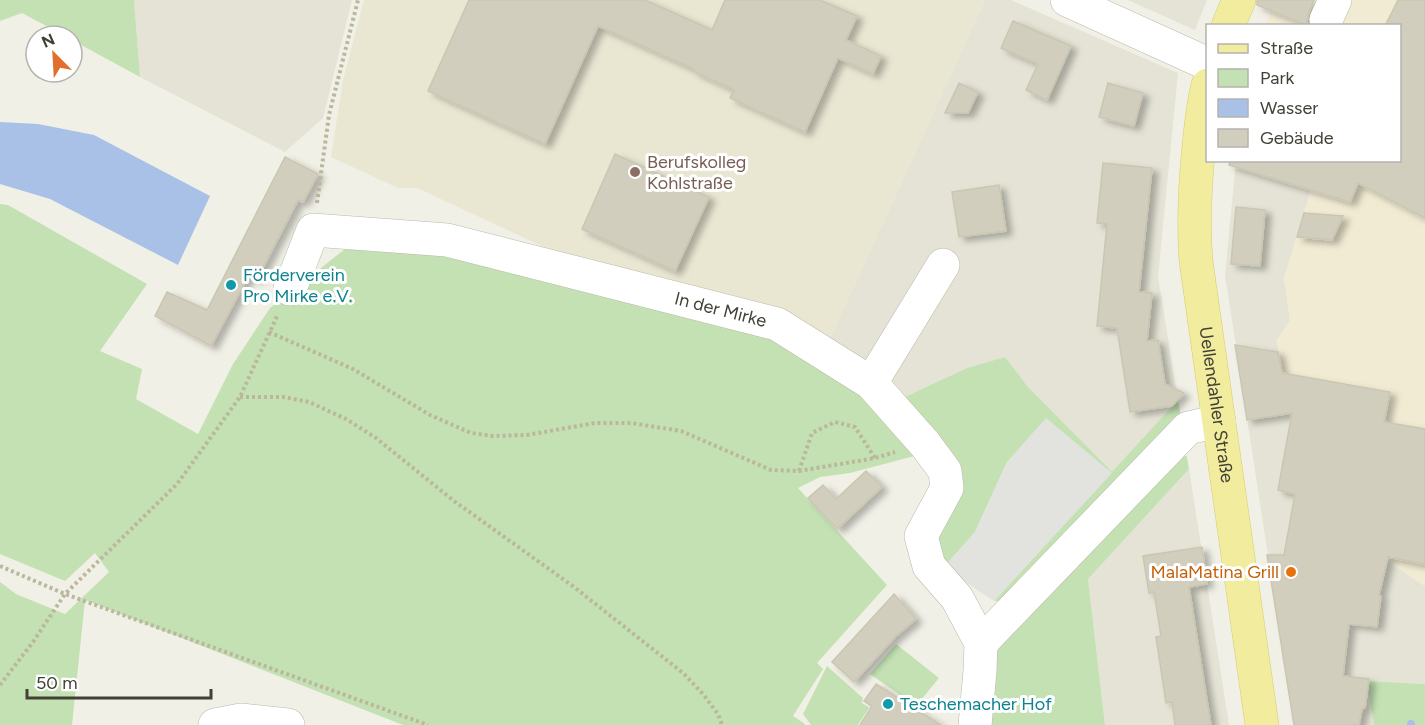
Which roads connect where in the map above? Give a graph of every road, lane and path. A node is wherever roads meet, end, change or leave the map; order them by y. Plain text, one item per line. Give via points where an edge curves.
1 (358, 0) edge
2 (1067, 0) edge
3 (1239, 0) edge
4 (1229, 24) edge
5 (1206, 63) edge
6 (1206, 93) edge
7 (313, 230) junction
8 (943, 265) dead end
9 (290, 289) dead end
10 (871, 383) junction
11 (240, 397) junction
12 (1219, 421) junction
13 (925, 444) junction
14 (875, 458) junction
15 (799, 471) junction
16 (0, 566) edge
17 (65, 594) junction
18 (981, 643) junction
19 (0, 685) edge
20 (215, 725) edge
21 (288, 725) edge
22 (428, 725) edge
23 (722, 725) edge
24 (975, 725) edge
25 (1262, 725) edge

1 - 7 path via 328,115
2 - 5 street
3 - 4 main road
6 - 12 main road, Uellendahler Straße via 1193,231
7 - 9 street
7 - 10 street, In der Mirke via 447,240 777,324
8 - 10 street
10 - 13 street, In der Mirke
11 - 15 path via 269,332 353,369 430,415 471,433 527,435 595,423 631,423 681,430 771,470
11 - 17 path via 177,484
11 - 23 path via 284,397 309,402 376,438 683,674 703,694
12 - 18 street via 1188,429
12 - 25 main road, Uellendahler Straße
13 - 14 path
13 - 18 street, In der Mirke via 945,471 946,488 921,536 929,566 957,597
14 - 15 path
14 - 15 path via 855,427 835,422 812,433
16 - 17 path
17 - 19 path
17 - 22 path
18 - 24 street, In der Mirke
20 - 21 street via 241,720

